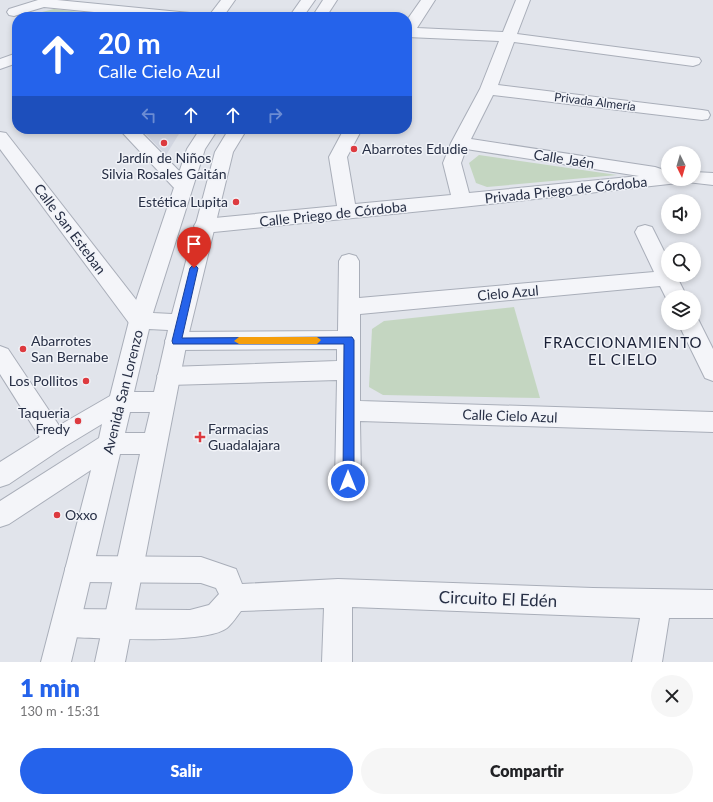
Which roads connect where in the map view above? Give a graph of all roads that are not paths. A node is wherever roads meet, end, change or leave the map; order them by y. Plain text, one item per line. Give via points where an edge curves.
1 (3, 0) edge
2 (228, 0) edge
3 (308, 0) edge
4 (330, 0) edge
5 (428, 0) edge
6 (523, 0) edge
7 (15, 12) edge
8 (22, 12) edge
9 (138, 12) edge
10 (220, 12) edge
11 (300, 12) edge
12 (322, 12) edge
13 (412, 24) edge
14 (412, 32) edge
15 (508, 37) junction
16 (12, 60) edge
17 (693, 61) dead end
18 (0, 64) edge
19 (488, 89) junction
20 (702, 115) dead end
21 (133, 134) edge
22 (206, 134) edge
23 (235, 134) edge
24 (350, 134) edge
25 (0, 137) edge
26 (460, 143) junction
27 (661, 174) edge
28 (701, 178) edge
29 (713, 179) edge
30 (661, 180) edge
31 (183, 186) junction
32 (462, 201) junction
33 (347, 212) junction
34 (204, 226) junction
35 (645, 232) dead end
36 (349, 261) dead end
37 (661, 265) edge
38 (661, 279) edge
39 (349, 307) junction
40 (140, 321) junction
41 (692, 330) edge
42 (179, 332) junction
43 (349, 340) junction
44 (225, 341) junction
45 (0, 355) edge
46 (349, 370) junction
47 (713, 372) edge
48 (214, 374) junction
49 (169, 376) junction
50 (120, 402) junction
51 (164, 402) junction
52 (349, 411) junction
53 (713, 422) edge
54 (55, 440) junction
55 (155, 443) junction
56 (110, 444) junction
57 (0, 476) edge
58 (348, 481) dead end
59 (0, 515) edge
60 (79, 569) junction
61 (129, 570) junction
62 (338, 593) junction
63 (234, 598) junction
64 (713, 604) edge
65 (658, 605) junction
66 (66, 623) junction
67 (118, 623) junction
68 (56, 662) edge
69 (110, 662) edge
70 (337, 662) edge
71 (647, 662) edge

1 - 7 street
2 - 10 street
3 - 11 street
4 - 12 street
5 - 13 street
6 - 15 street
8 - 9 street via 43,3
14 - 15 street
15 - 17 street
15 - 19 street
16 - 18 street
19 - 20 street, Privada Almería
19 - 26 street
21 - 31 street
22 - 31 street, Avenida San Lorenzo via 196,149
23 - 34 street via 224,152
24 - 33 street via 338,157
25 - 40 street, Calle San Esteban
26 - 27 street, Calle Jaén
26 - 32 street via 452,163
28 - 29 street
30 - 32 street, Privada Priego de Córdoba
31 - 40 street, Avenida San Lorenzo
32 - 33 street, Calle Priego de Córdoba
33 - 34 street, Calle Priego de Córdoba
34 - 42 street
35 - 37 street
36 - 39 street
38 - 39 street, Cielo Azul
39 - 43 street
40 - 42 street
40 - 50 street, Avenida San Lorenzo
41 - 47 street
42 - 44 street
42 - 49 street
43 - 44 street
43 - 46 street
44 - 48 street via 227,358
45 - 54 street
46 - 48 street
46 - 52 street
48 - 49 street
49 - 51 street
50 - 51 street
50 - 54 street
50 - 56 street, Avenida San Lorenzo
51 - 55 street
52 - 53 street, Calle Cielo Azul
52 - 58 street
54 - 57 street
55 - 56 street
55 - 61 street
56 - 59 street
56 - 60 street, Avenida San Lorenzo
60 - 61 street
60 - 66 street, Avenida San Lorenzo
61 - 63 street via 201,570 226,578
61 - 67 street
62 - 63 street, Circuito El Edén
62 - 65 street, Circuito El Edén
62 - 70 street
63 - 67 street via 217,618 190,624
64 - 65 street, Circuito El Edén
65 - 71 street
66 - 67 street
66 - 68 street, Avenida San Lorenzo
67 - 69 street

